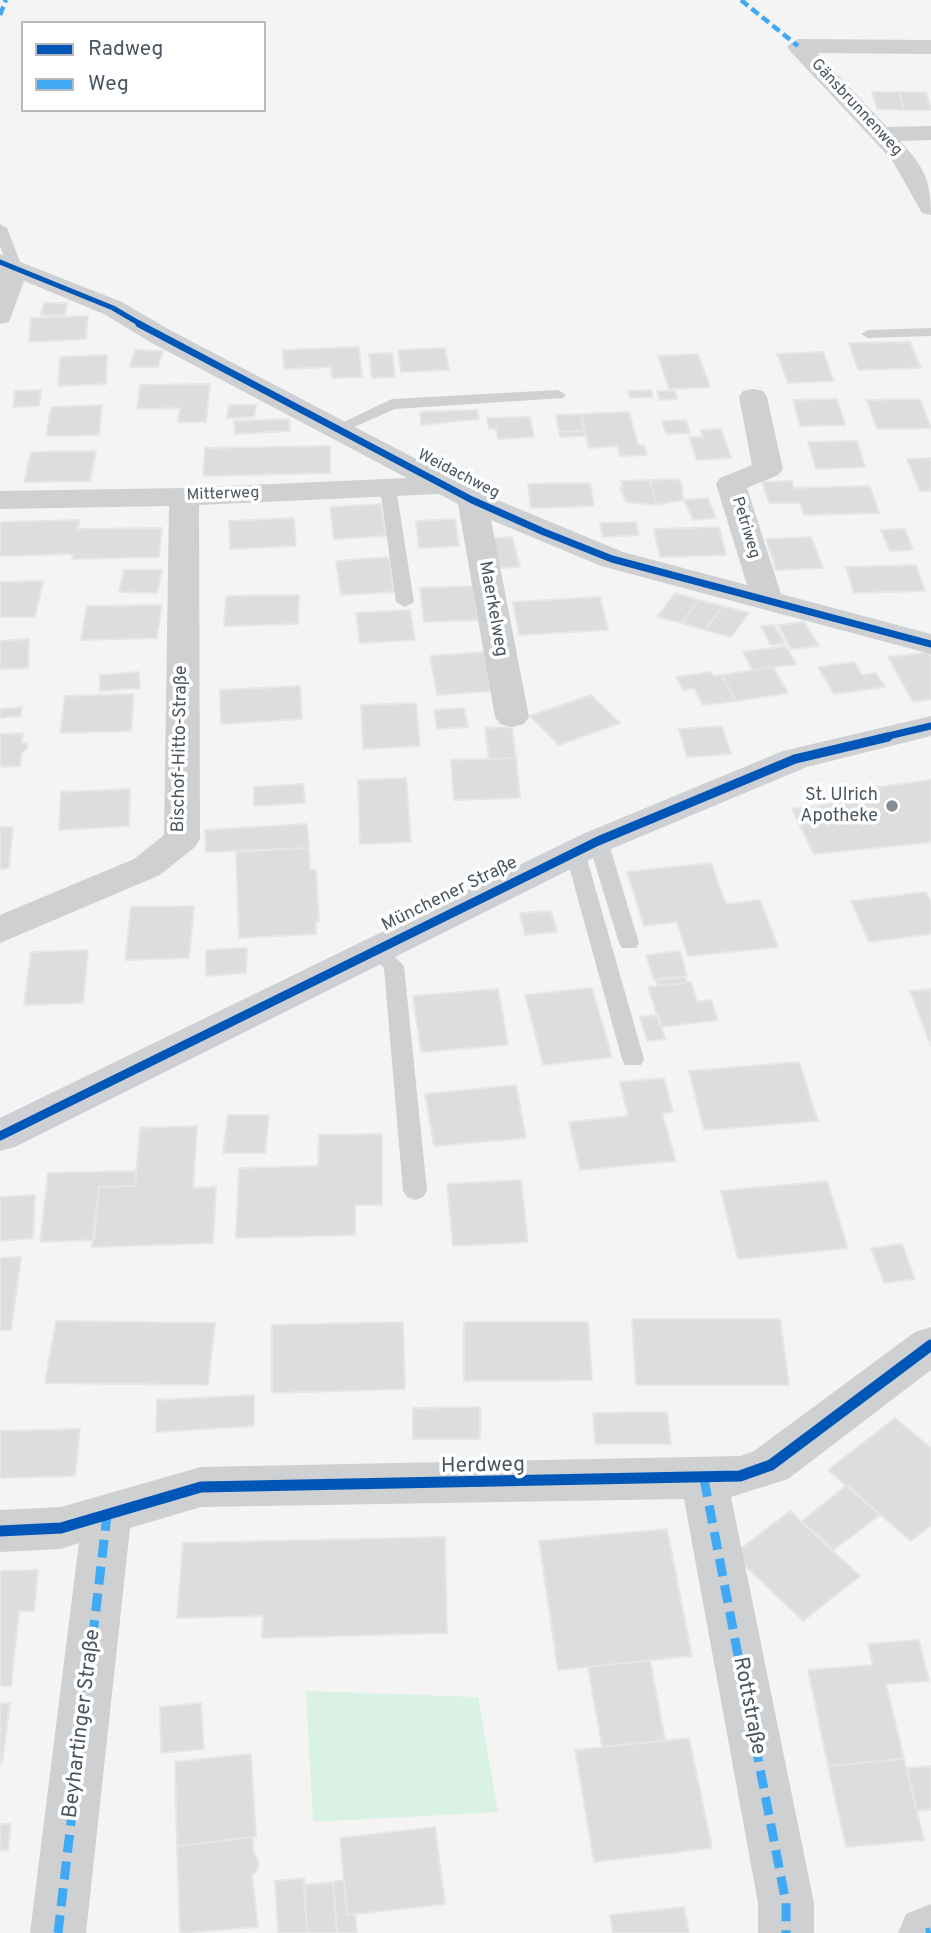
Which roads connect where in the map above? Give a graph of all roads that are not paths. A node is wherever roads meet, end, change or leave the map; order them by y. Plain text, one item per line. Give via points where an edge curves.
1 (931, 47) edge
2 (882, 134) junction
3 (931, 134) edge
4 (931, 208) edge
5 (0, 228) edge
6 (7, 265) edge
7 (0, 316) edge
8 (931, 332) edge
9 (868, 334) dead end
10 (558, 395) dead end
11 (753, 397) dead end
12 (339, 428) junction
13 (388, 488) junction
14 (459, 493) junction
15 (184, 497) junction
16 (0, 500) edge
17 (767, 599) junction
18 (405, 602) dead end
19 (931, 644) edge
20 (512, 718) dead end
21 (931, 726) edge
22 (586, 847) junction
23 (0, 930) edge
24 (629, 943) dead end
25 (375, 949) junction
26 (633, 1059) dead end
27 (0, 1136) edge
28 (415, 1191) dead end
29 (931, 1345) edge
30 (704, 1479) junction
31 (107, 1516) junction
32 (0, 1531) edge
33 (931, 1932) edge
34 (58, 1933) edge
35 (786, 1933) edge
36 (926, 1933) edge

1 - 2 street, Gänsbrunnenweg via 798,46
2 - 3 street
2 - 4 street, Gänsbrunnenweg via 914,173
5 - 6 lane
6 - 7 street
6 - 12 street, Weidachweg via 113,307
8 - 9 lane
10 - 12 lane via 393,404
11 - 17 street, Petriweg via 768,469 731,484
12 - 14 street, Weidachweg
13 - 14 street, Mitterweg
13 - 15 street, Mitterweg
13 - 18 lane
14 - 17 street, Weidachweg via 612,559
14 - 20 street, Maerkelweg
15 - 16 street, Mitterweg
15 - 23 street, Bischof-Hitto-Straße via 182,839 147,867
17 - 19 street, Weidachweg
21 - 22 main road, Münchener Straße via 795,759
22 - 24 lane
22 - 25 main road, Münchener Straße
22 - 26 lane
25 - 27 main road, Münchener Straße
25 - 28 lane via 394,966
29 - 30 street, Herdweg via 771,1465 740,1476
30 - 31 street, Herdweg via 201,1487
30 - 35 street, Rottstraße via 786,1903
31 - 32 street, Herdweg via 61,1528
31 - 34 street, Beyhartinger Straße
33 - 36 street

